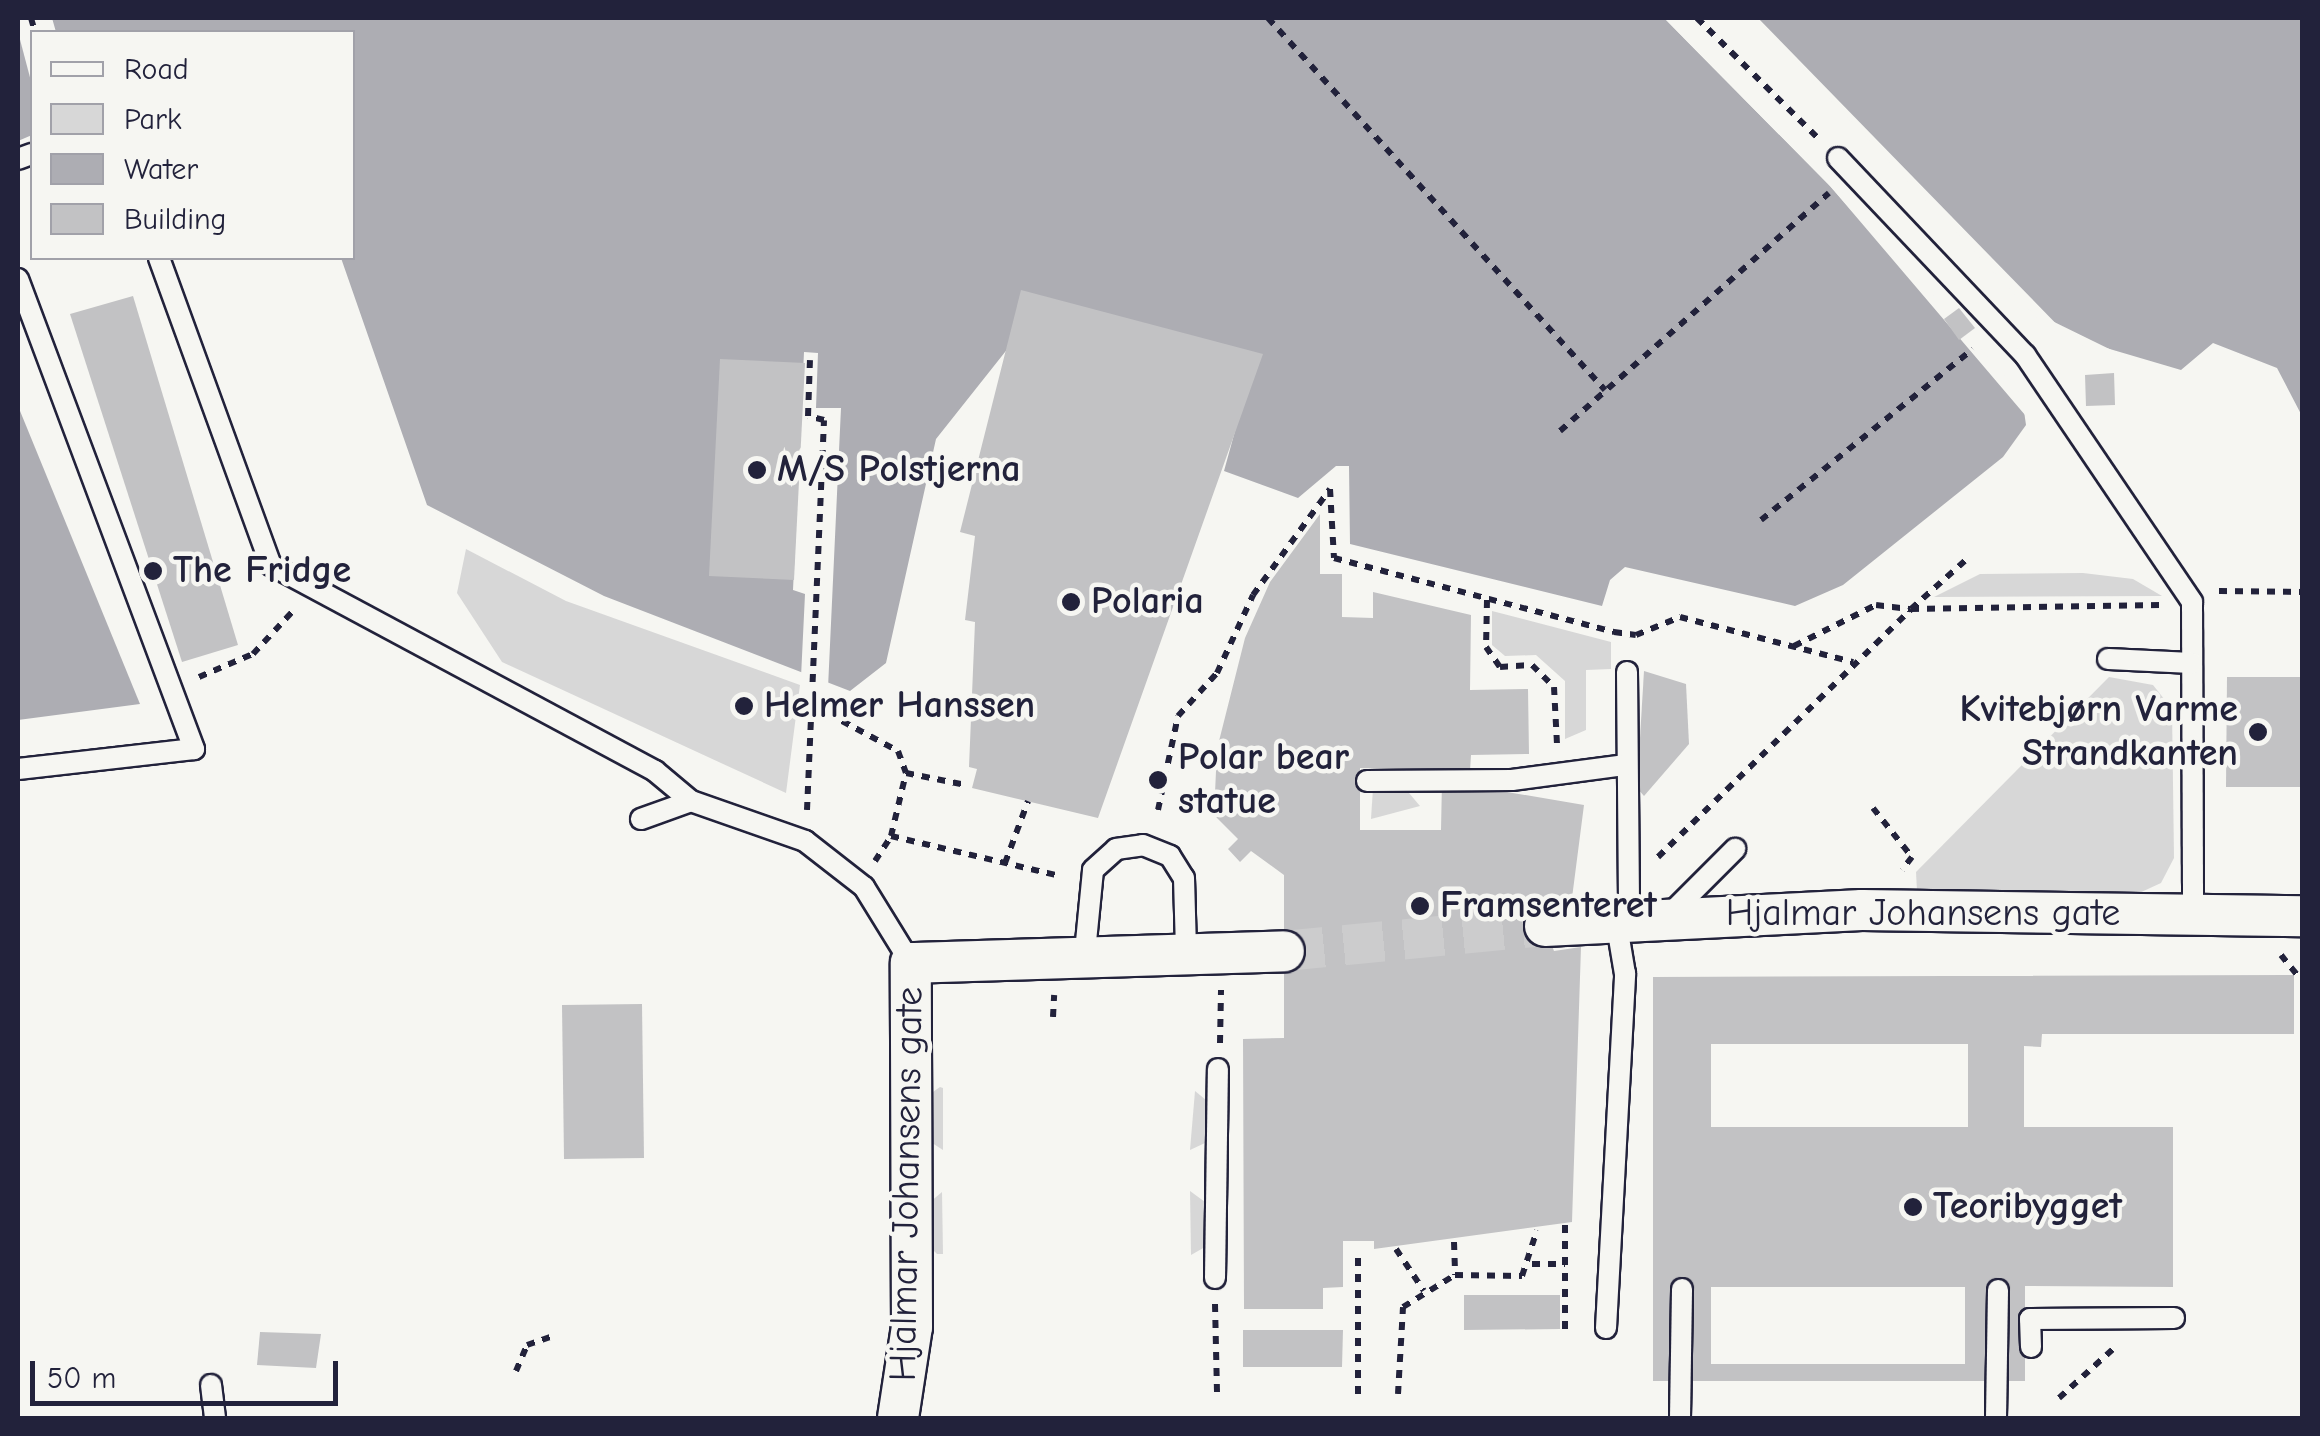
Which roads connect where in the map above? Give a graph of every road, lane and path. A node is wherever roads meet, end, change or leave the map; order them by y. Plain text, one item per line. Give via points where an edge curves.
1 (1268, 18) edge
2 (1698, 18) edge
3 (1838, 158) joint
4 (1829, 193) dead end
5 (160, 260) edge
6 (18, 279) edge
7 (1974, 349) dead end
8 (810, 360) dead end
9 (1605, 390) junction
10 (1560, 430) dead end
11 (1761, 520) dead end
12 (1967, 559) dead end
13 (314, 588) junction
14 (2302, 592) edge
15 (1486, 600) junction
16 (2192, 602) junction
17 (1911, 609) junction
18 (1794, 646) junction
19 (2108, 659) dead end
20 (1853, 662) junction
21 (2192, 663) junction
22 (1627, 672) dead end
23 (170, 690) junction
24 (813, 706) junction
25 (1624, 765) junction
26 (18, 769) edge
27 (1564, 772) junction
28 (906, 773) junction
29 (1367, 782) dead end
30 (966, 786) dead end
31 (692, 800) junction
32 (1028, 801) dead end
33 (1873, 808) dead end
34 (1158, 810) dead end
35 (641, 819) dead end
36 (891, 836) junction
37 (805, 842) junction
38 (1735, 849) dead end
39 (1004, 863) junction
40 (870, 868) dead end
41 (1056, 876) dead end
42 (1623, 910) junction
43 (1862, 910) junction
44 (1671, 913) junction
45 (2193, 916) junction
46 (2302, 916) edge
47 (1545, 926) tunnel mouth
48 (1186, 950) junction
49 (1284, 951) tunnel mouth
50 (1084, 952) junction
51 (912, 963) junction
52 (1221, 988) dead end
53 (1218, 1069) joint
54 (1565, 1225) dead end
55 (1537, 1230) dead end
56 (1454, 1242) dead end
57 (1396, 1249) dead end
58 (1358, 1258) dead end
59 (1532, 1264) junction
60 (1565, 1264) junction
61 (1455, 1275) junction
62 (1215, 1278) joint
63 (1682, 1289) dead end
64 (1998, 1290) dead end
65 (1424, 1292) junction
66 (2118, 1318) junction
67 (2174, 1318) dead end
68 (1606, 1328) dead end
69 (1566, 1331) dead end
70 (553, 1336) dead end
71 (2031, 1347) dead end
72 (516, 1371) dead end
73 (211, 1385) dead end
74 (1216, 1393) dead end
75 (1358, 1394) dead end
76 (1398, 1394) dead end
77 (2059, 1398) dead end
78 (215, 1418) edge
79 (898, 1418) edge
80 (1680, 1418) edge
81 (1996, 1418) edge

1 - 9 path
2 - 3 path
3 - 16 lane via 2025,355
4 - 9 path
5 - 13 lane via 271,564
6 - 23 lane
7 - 11 path
8 - 24 path via 808,416 824,420
9 - 10 path
12 - 17 path
13 - 23 path via 252,654
13 - 31 lane via 654,771
14 - 16 path via 2213,590
15 - 18 path via 1614,632 1636,634 1680,617
15 - 27 path via 1486,648 1500,666 1532,664 1554,687
15 - 34 path via 1334,558 1330,489 1253,595 1217,673 1178,716
16 - 17 path
16 - 21 lane
17 - 18 path via 1876,606
17 - 20 path
18 - 20 path
19 - 21 lane
20 - 42 path
21 - 45 lane
22 - 25 lane
23 - 26 lane via 194,749
24 - 28 path via 898,751
24 - 37 path
25 - 27 lane
25 - 42 lane
27 - 29 lane
28 - 30 path
28 - 36 path
31 - 35 lane
31 - 37 lane
32 - 39 path
33 - 43 path via 1912,857
36 - 39 path
36 - 40 path
37 - 51 lane via 864,887
38 - 44 lane
39 - 41 path
42 - 44 street, Hjalmar Johansens gate
42 - 47 street, Hjalmar Johansens gate
42 - 68 lane
43 - 44 street, Hjalmar Johansens gate
43 - 45 street, Hjalmar Johansens gate
45 - 46 street, Hjalmar Johansens gate
48 - 49 street, Hjalmar Johansens gate
48 - 50 street, Hjalmar Johansens gate
48 - 50 lane via 1184,878 1170,856 1143,845 1116,850 1093,870
50 - 51 street, Hjalmar Johansens gate
51 - 79 street, Hjalmar Johansens gate via 912,1327
52 - 53 path
53 - 62 lane
54 - 60 path
55 - 59 path
56 - 61 path
57 - 65 path
58 - 75 path
59 - 60 path
59 - 61 path via 1522,1276
60 - 69 path
61 - 65 path
62 - 74 path
63 - 80 lane
64 - 81 lane
65 - 76 path via 1401,1315
66 - 67 lane
66 - 71 lane via 2030,1319
66 - 77 path via 2116,1346
70 - 72 path via 527,1346
73 - 78 lane

